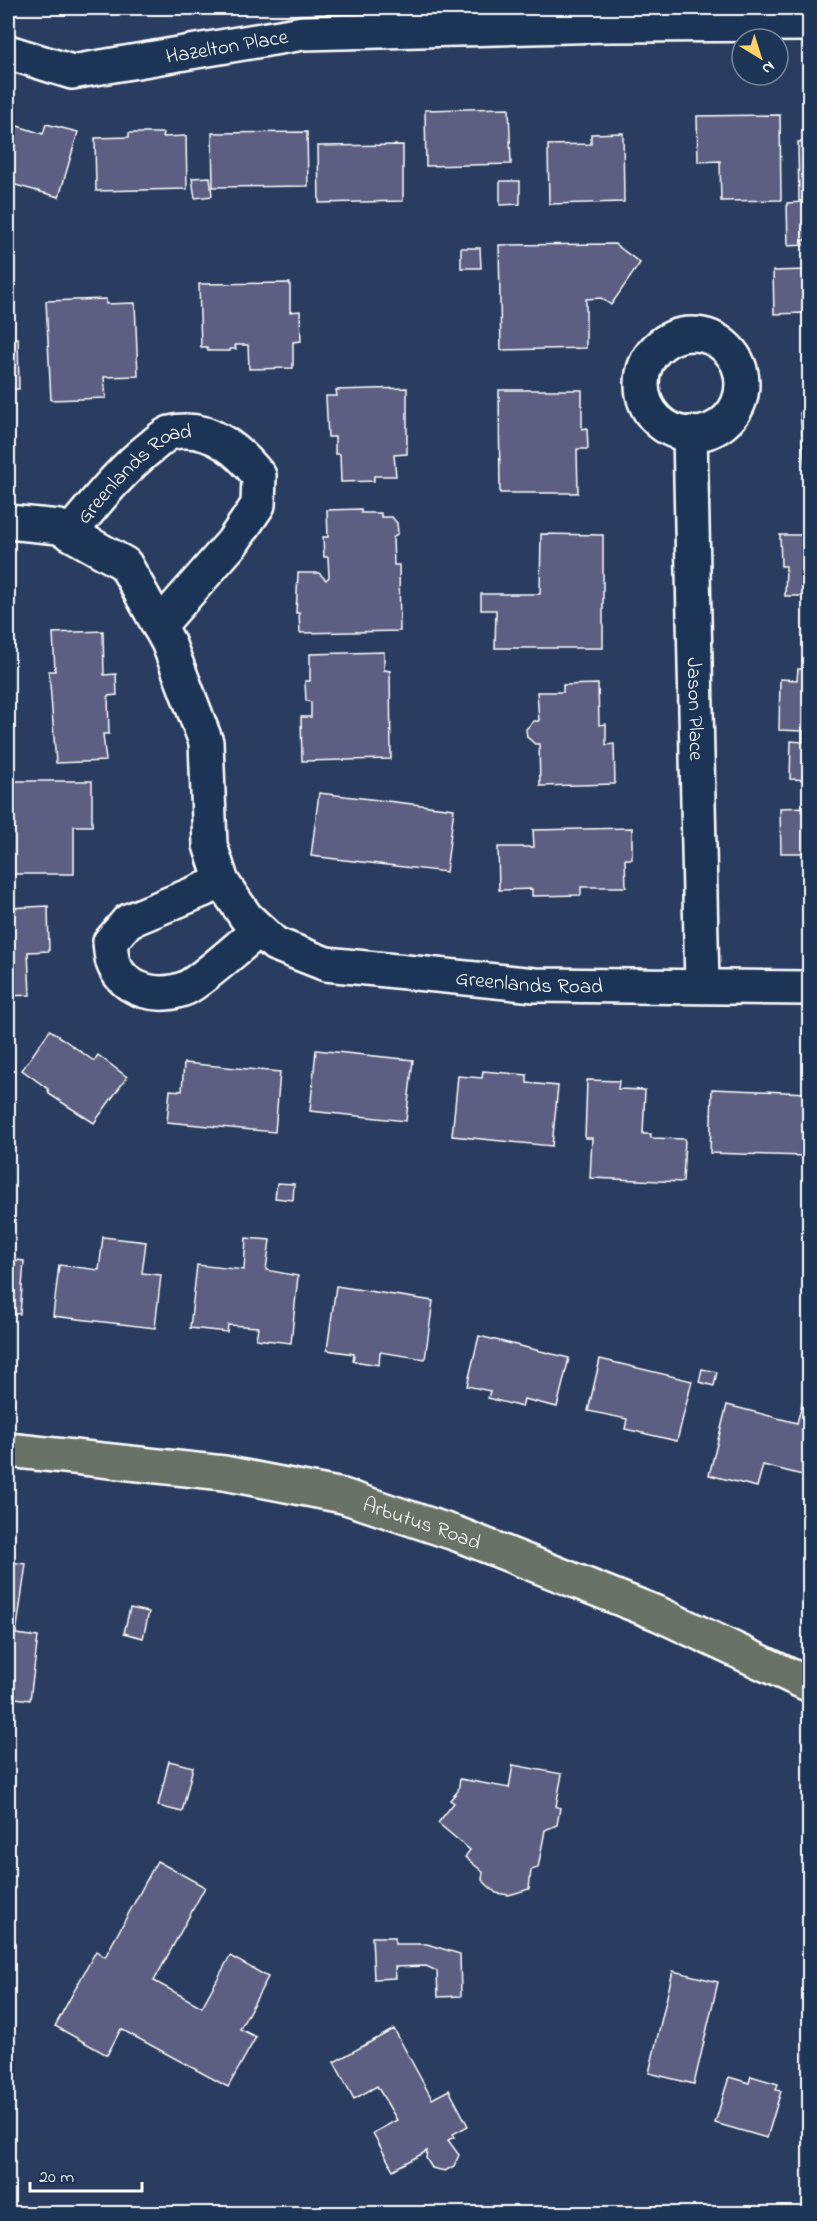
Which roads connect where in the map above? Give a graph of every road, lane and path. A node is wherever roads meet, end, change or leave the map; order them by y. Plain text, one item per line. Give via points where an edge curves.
1 (673, 17) edge
2 (810, 24) edge
3 (8, 52) edge
4 (690, 433) dead end
5 (8, 522) edge
6 (70, 533) junction
7 (159, 626) junction
8 (222, 882) junction
9 (259, 930) junction
10 (702, 986) junction
11 (810, 988) edge
12 (8, 1450) edge
13 (810, 1685) edge

1 - 2 street, Hazelton Place
1 - 3 street, Hazelton Place via 610,25 303,33 72,72
4 - 10 street, Jason Place
5 - 6 street, Greenlands Road via 59,526
6 - 7 street, Greenlands Road via 125,564
6 - 7 street, Greenlands Road via 125,467 168,433 199,431 245,458 259,476 258,505 232,543
7 - 8 street, Greenlands Road via 206,742 210,844
8 - 9 street, Greenlands Road
8 - 9 street via 128,921 110,942 113,964 126,983 141,991 164,993 187,988
9 - 10 street, Greenlands Road via 275,944 326,964 535,985
10 - 11 street, Greenlands Road
12 - 13 main road, Arbutus Road via 224,1473 343,1496 457,1534 659,1614

